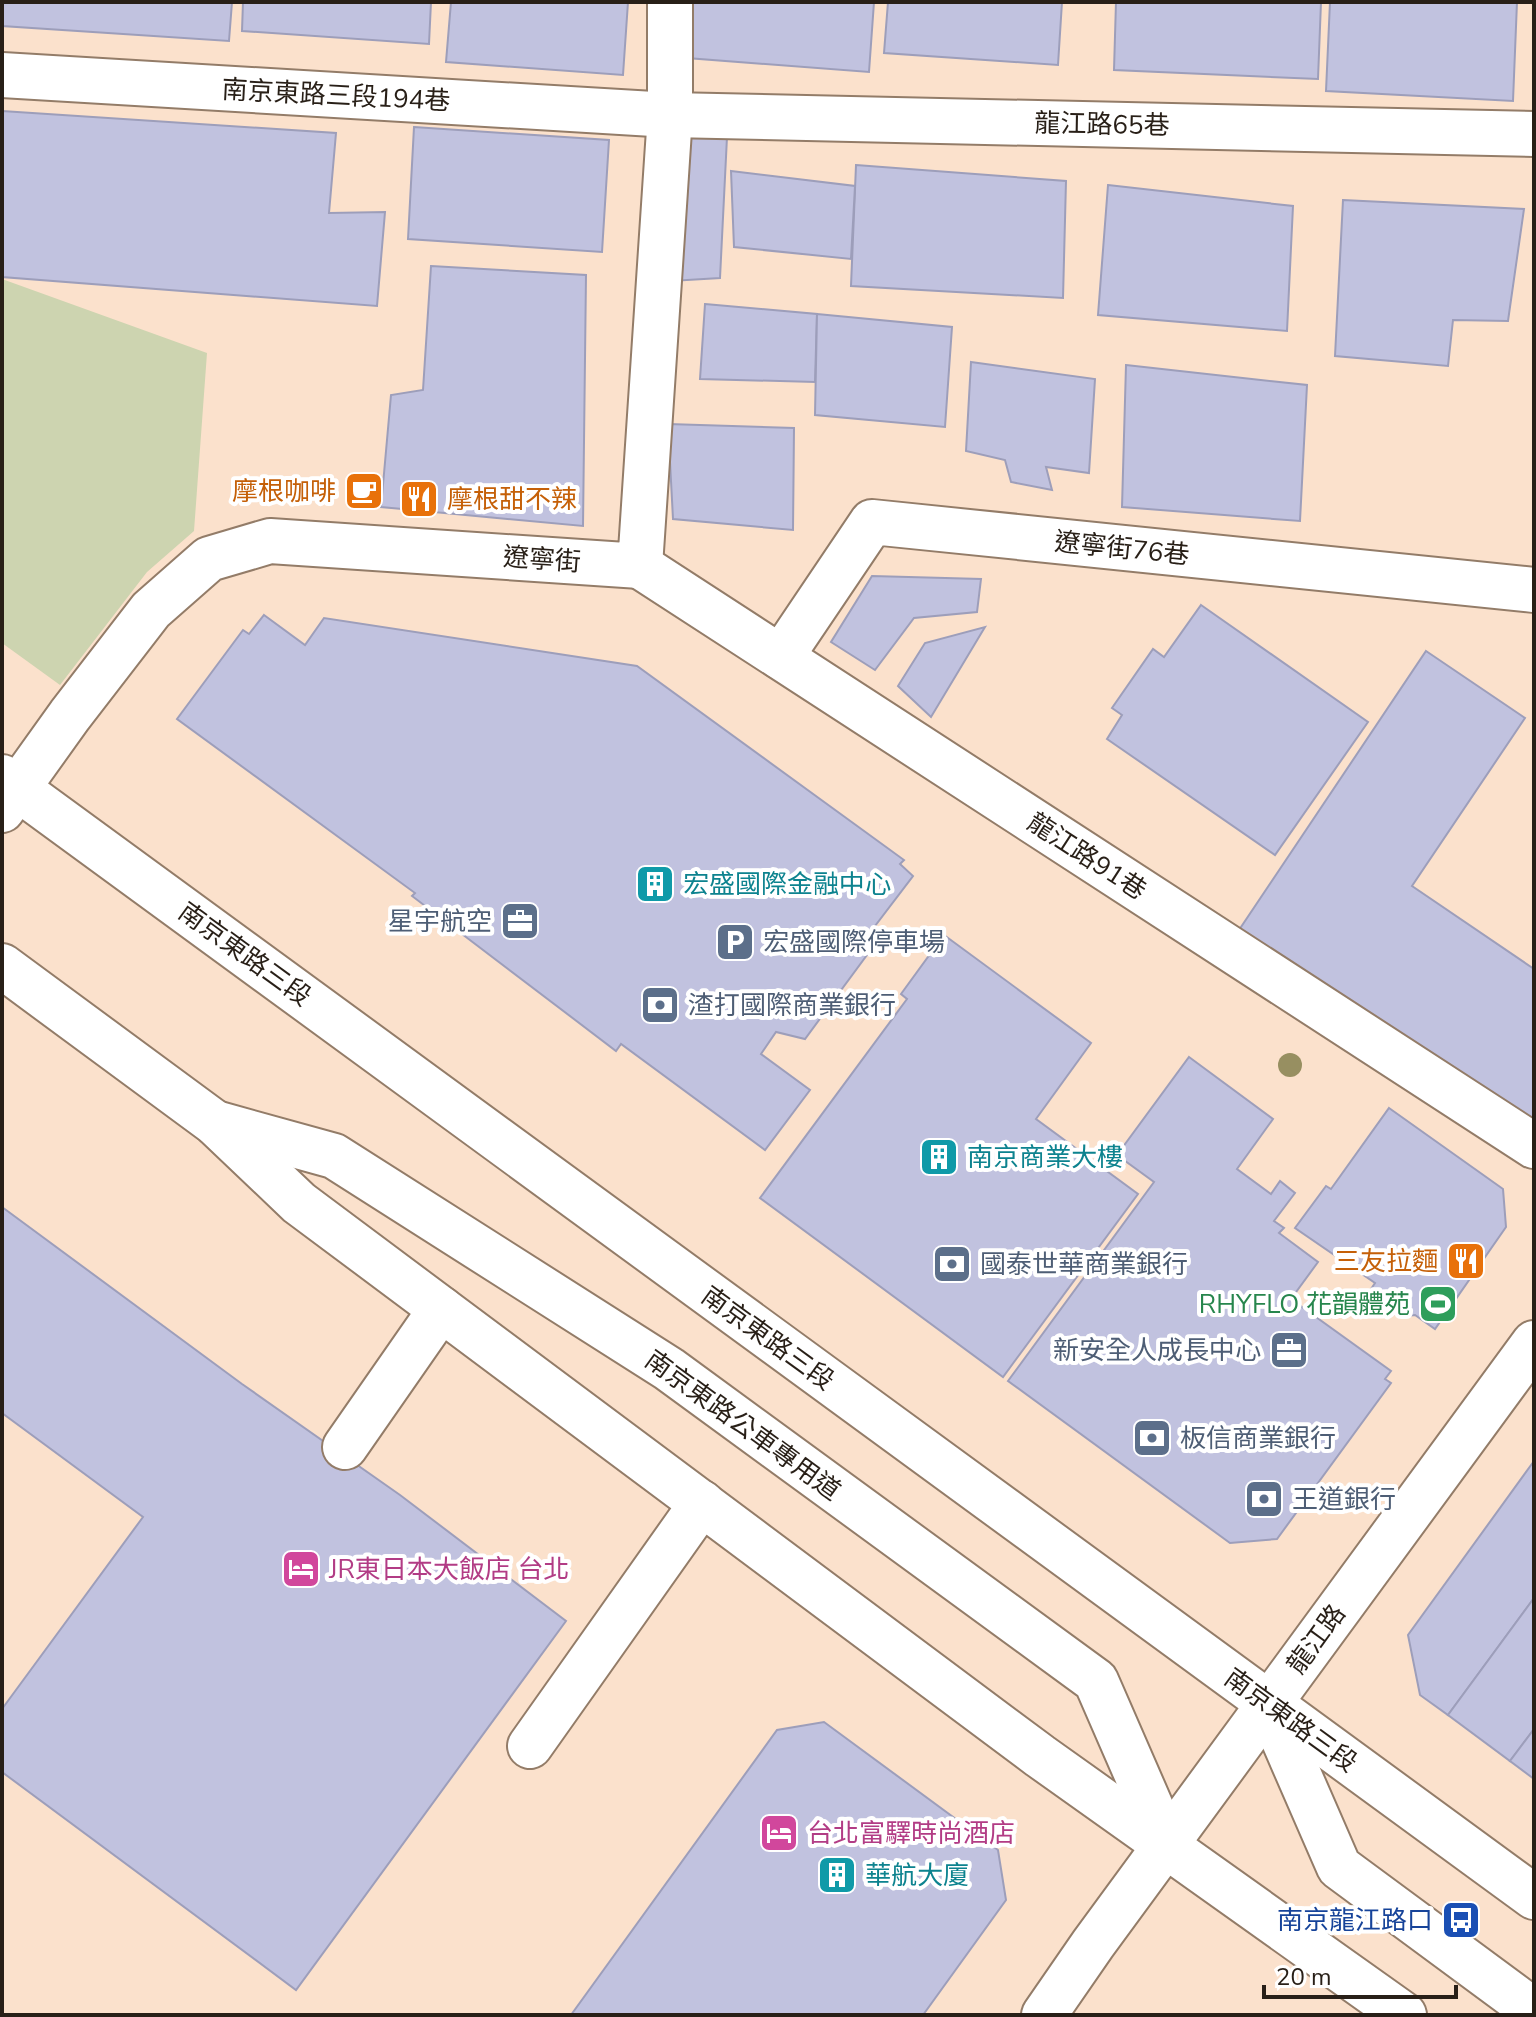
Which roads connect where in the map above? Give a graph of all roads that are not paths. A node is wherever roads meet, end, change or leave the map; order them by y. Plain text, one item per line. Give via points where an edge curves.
1 (670, 2) edge
2 (2, 75) edge
3 (670, 115) junction
4 (1534, 134) edge
5 (640, 566) junction
6 (1534, 590) edge
7 (781, 657) junction
8 (7, 792) edge
9 (2, 966) edge
10 (215, 1123) junction
11 (1534, 1146) edge
12 (441, 1309) junction
13 (1534, 1343) edge
14 (345, 1447) dead end
15 (702, 1503) junction
16 (1268, 1704) junction
17 (530, 1746) dead end
18 (1167, 1844) junction
19 (1534, 1897) edge
20 (1534, 2011) edge
21 (1044, 2015) edge
22 (1404, 2015) edge

1 - 3 main road
2 - 3 main road, 南京東路三段194巷
3 - 4 main road, 龍江路65巷
3 - 5 main road
5 - 7 main road, 龍江路91巷
5 - 8 main road, 遼寧街 via 270,541 209,559 151,610
6 - 7 main road, 遼寧街76巷 via 872,522
7 - 11 main road, 龍江路91巷
8 - 16 main road, 南京東路三段
9 - 10 main road
10 - 12 main road via 299,1203
10 - 18 main road, 南京東路公車專用道 via 334,1156 669,1369 1096,1681
12 - 14 main road
12 - 15 main road
13 - 16 main road, 龍江路
15 - 17 main road
15 - 18 main road via 1040,1756
16 - 18 main road, 龍江路
16 - 19 main road, 南京東路三段
16 - 20 main road via 1339,1867
18 - 21 main road, 龍江路
18 - 22 main road

